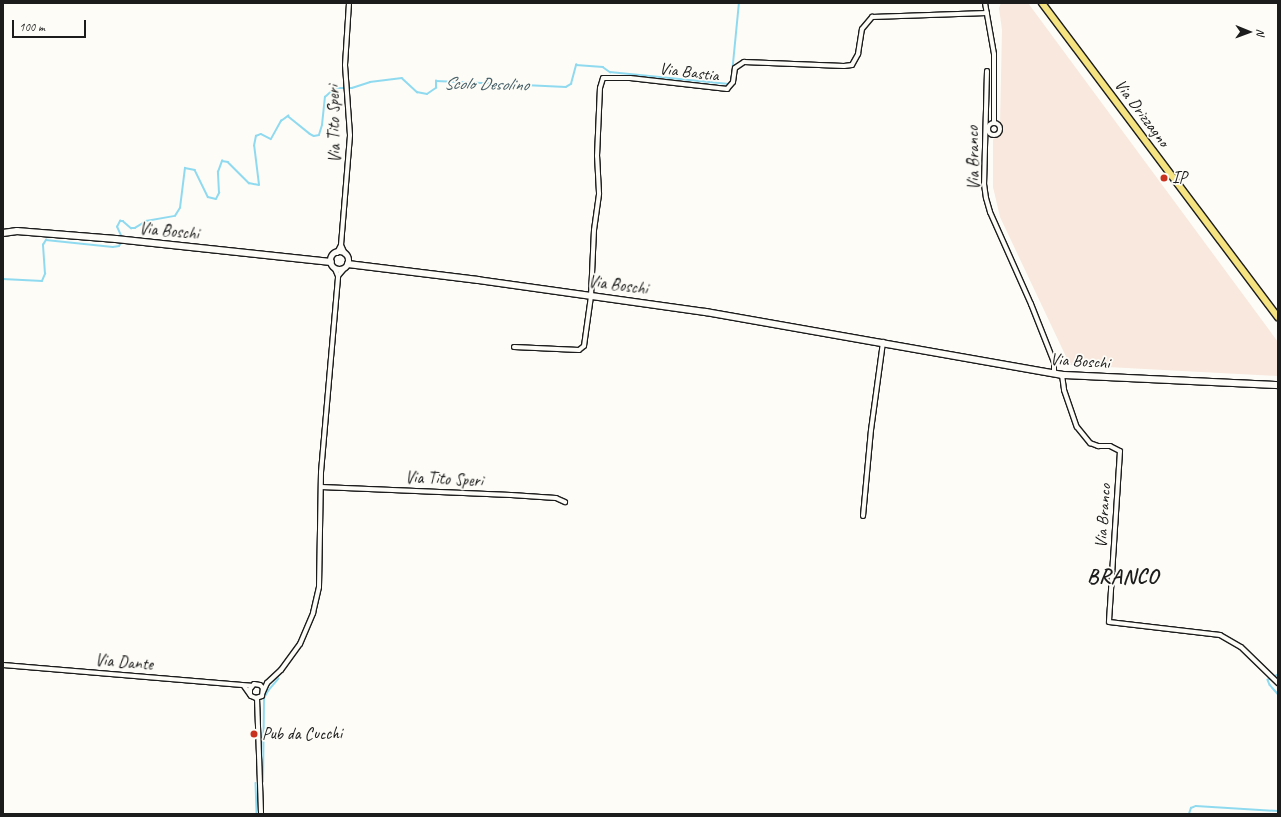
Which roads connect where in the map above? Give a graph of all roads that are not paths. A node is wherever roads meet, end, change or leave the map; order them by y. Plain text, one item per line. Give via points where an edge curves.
1 (349, 3) edge
2 (985, 3) edge
3 (1042, 3) edge
4 (987, 13) junction
5 (987, 71) dead end
6 (994, 122) dead end
7 (3, 232) edge
8 (342, 245) junction
9 (337, 253) junction
10 (345, 254) junction
11 (331, 262) junction
12 (348, 264) junction
13 (335, 269) junction
14 (343, 270) junction
15 (338, 276) junction
16 (590, 296) junction
17 (1278, 317) edge
18 (883, 342) junction
19 (514, 347) dead end
20 (1054, 374) junction
21 (1062, 375) junction
22 (1278, 385) edge
23 (321, 487) junction
24 (565, 502) dead end
25 (863, 516) dead end
26 (3, 665) edge
27 (1277, 682) edge
28 (266, 683) junction
29 (258, 684) junction
30 (244, 686) junction
31 (251, 686) junction
32 (263, 692) junction
33 (250, 694) junction
34 (257, 698) junction
35 (261, 814) edge

1 - 8 street, Via Tito Speri via 346,84 350,135
2 - 4 street
3 - 17 main road, Via Drizzagno
4 - 6 street via 994,54
4 - 16 street, Via Bastia via 872,17 862,29 858,54 852,65 744,62 736,68 733,82 727,89 630,78 604,78 600,88 597,156 600,193 594,230
5 - 20 street, Via Branco via 984,184 986,198 1051,355 1055,367
7 - 11 street, Via Boschi via 116,239
8 - 9 street, Via Tito Speri
8 - 10 street, Via Tito Speri
9 - 10 street
9 - 11 street
10 - 12 street
11 - 13 street
12 - 14 street
12 - 16 street, Via Boschi
13 - 14 street
13 - 15 street
14 - 15 street
15 - 23 street
16 - 18 street, Via Boschi via 706,312
16 - 19 street via 586,337 584,346 579,350
18 - 20 street, Via Boschi
18 - 25 street
20 - 21 street, Via Boschi
21 - 22 street, Via Boschi
21 - 27 street, Via Branco via 1064,390 1077,427 1090,443 1110,446 1120,451 1109,622 1220,635 1241,647
23 - 24 street, Via Tito Speri via 511,495 556,498
23 - 28 street via 319,587 313,613 300,644 281,670
26 - 30 street, Via Dante
28 - 29 street
28 - 32 street
29 - 31 street
29 - 32 street
30 - 31 street, Via Dante
30 - 33 street
31 - 33 street
32 - 34 street via 262,696
33 - 34 street
34 - 35 street

